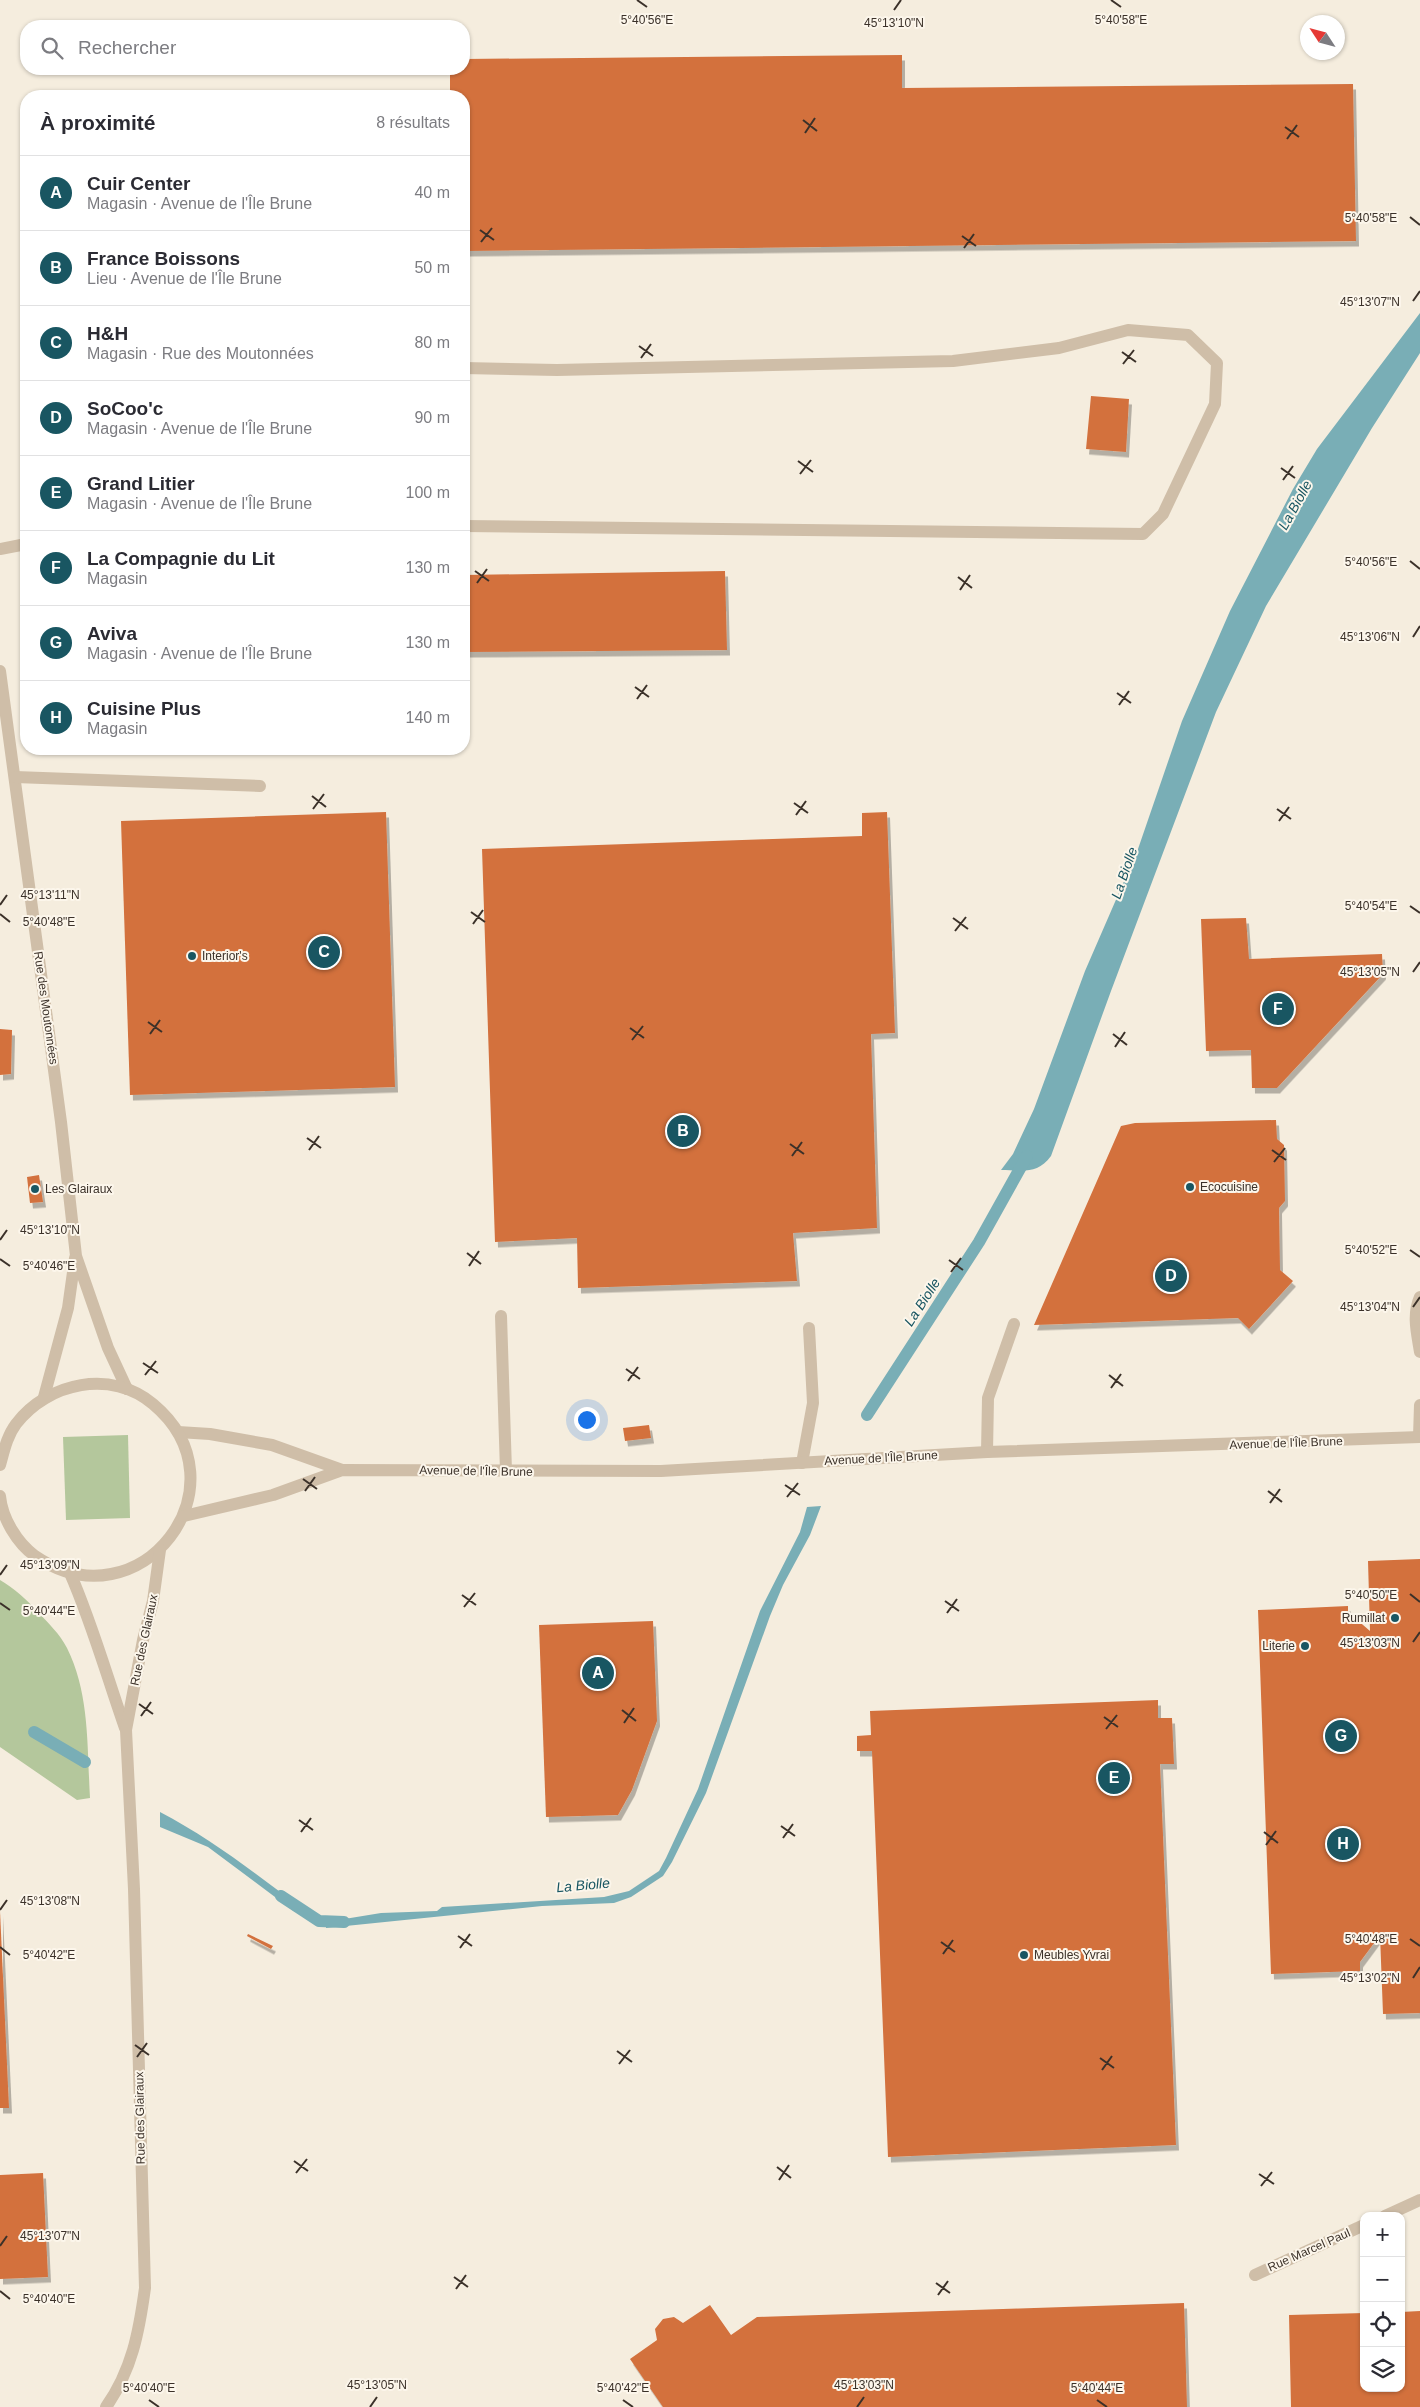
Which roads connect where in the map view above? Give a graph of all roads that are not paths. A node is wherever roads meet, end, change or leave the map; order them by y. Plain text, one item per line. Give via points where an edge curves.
1 (470, 368) edge
2 (470, 526) edge
3 (20, 545) edge
4 (0, 549) edge
5 (0, 671) edge
6 (15, 777) junction
7 (260, 786) dead end
8 (76, 1256) junction
9 (1420, 1297) edge
10 (501, 1316) dead end
11 (1014, 1324) dead end
12 (809, 1328) dead end
13 (1420, 1352) edge
14 (126, 1389) junction
15 (44, 1397) junction
16 (1420, 1405) edge
17 (178, 1432) junction
18 (1420, 1437) edge
19 (3, 1444) edge
20 (987, 1452) junction
21 (802, 1463) junction
22 (0, 1466) edge
23 (342, 1470) junction
24 (506, 1471) junction
25 (0, 1496) edge
26 (184, 1516) junction
27 (0, 1530) edge
28 (14, 1534) junction
29 (160, 1550) junction
30 (70, 1573) junction
31 (126, 1730) junction
32 (1420, 2200) edge
33 (1394, 2212) edge
34 (1360, 2228) edge
35 (1255, 2275) dead end
36 (106, 2407) edge

1 - 2 street via 557,370 953,361 1059,348 1128,330 1188,335 1217,363 1215,404 1163,514 1143,534
3 - 4 street
5 - 6 street, Rue des Moutonnées
6 - 7 street
6 - 8 street, Rue des Moutonnées
8 - 14 street, Rue des Moutonnées
8 - 15 street, Rue des Moutonnées via 68,1308
9 - 13 street via 1415,1326
10 - 24 street
11 - 20 street via 988,1398
12 - 21 street via 813,1403
14 - 15 street via 99,1383 70,1386
14 - 17 street via 165,1413
15 - 19 street via 28,1410
16 - 18 street
17 - 23 street, Avenue de l'Île Brune via 272,1445
17 - 26 street via 188,1459 190,1488
18 - 20 street, Avenue de l'Île Brune
19 - 22 street
20 - 21 street, Avenue de l'Île Brune
21 - 24 street, Avenue de l'Île Brune via 661,1471
23 - 24 street, Avenue de l'Île Brune
23 - 26 street, Avenue de l'Île Brune via 273,1494
25 - 28 street
26 - 29 street via 174,1535
27 - 28 street
28 - 30 street via 29,1552 48,1565
29 - 30 street via 133,1568 102,1576
29 - 31 street, Rue des Glairaux via 153,1601
30 - 31 street, Rue des Glairaux
31 - 36 street, Rue des Glairaux via 134,1889 145,2288 139,2334 121,2386
32 - 33 street
34 - 35 street, Rue Marcel Paul

